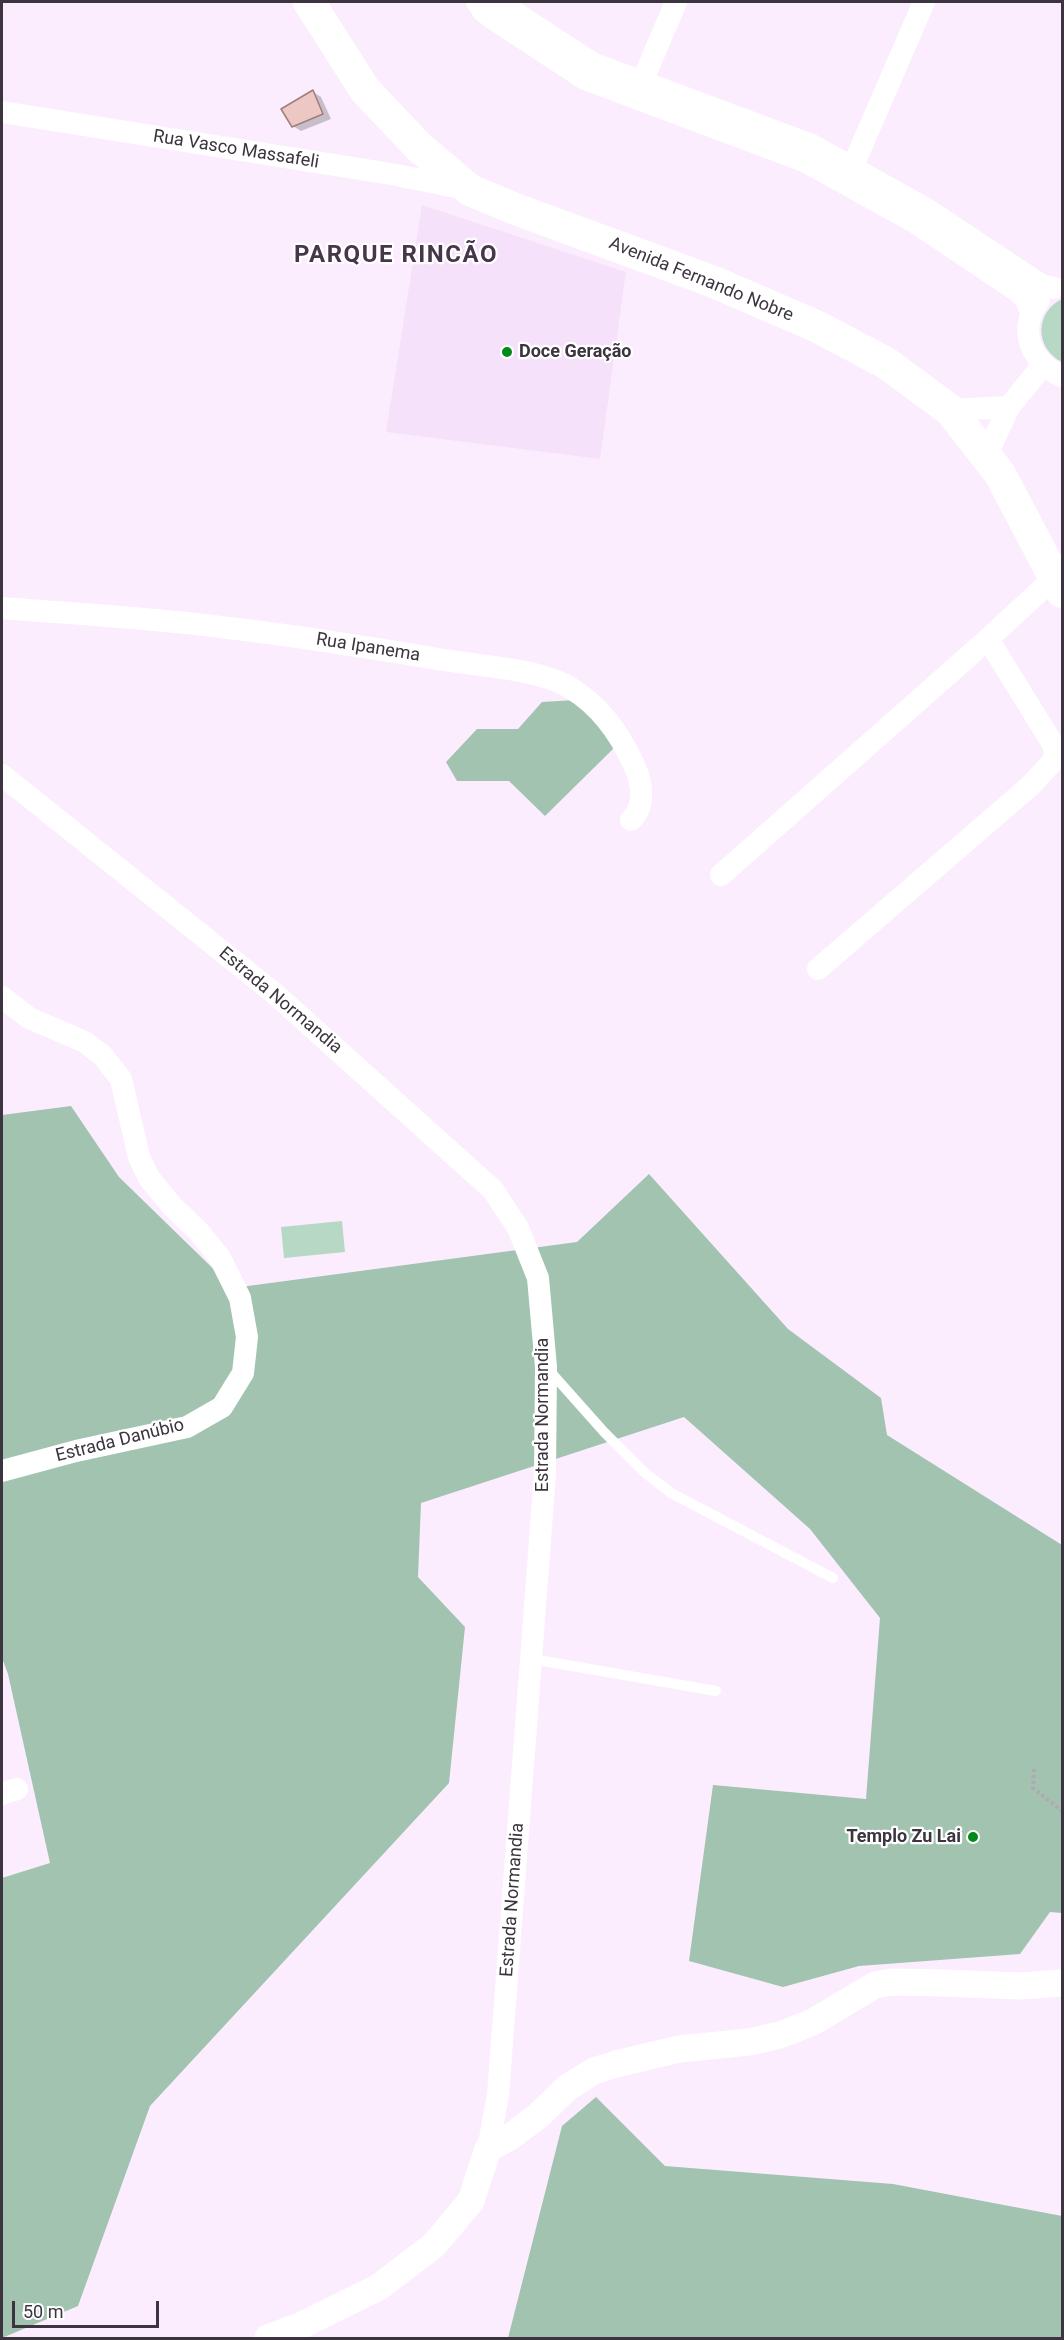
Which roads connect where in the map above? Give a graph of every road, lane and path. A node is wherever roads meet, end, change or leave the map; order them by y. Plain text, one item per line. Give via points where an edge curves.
1 (309, 2) edge
2 (477, 2) edge
3 (499, 2) edge
4 (676, 2) edge
5 (924, 2) edge
6 (639, 90) junction
7 (2, 112) edge
8 (849, 176) junction
9 (470, 190) junction
10 (1058, 286) edge
11 (1031, 312) junction
12 (1053, 371) edge
13 (1008, 407) junction
14 (950, 410) junction
15 (986, 456) junction
16 (1060, 581) edge
17 (2, 608) edge
18 (988, 639) junction
19 (2, 775) edge
20 (631, 820) dead end
21 (720, 875) dead end
22 (818, 969) dead end
23 (2, 997) edge
24 (546, 1367) junction
25 (2, 1471) edge
26 (833, 1578) dead end
27 (532, 1659) junction
28 (716, 1691) dead end
29 (1034, 1769) dead end
30 (1062, 1811) edge
31 (1062, 1983) edge
32 (488, 2149) junction
33 (268, 2338) edge

1 - 9 main road, Avenida Fernando Nobre via 365,90 419,147
2 - 6 street via 492,18 575,74
3 - 6 street via 584,59
4 - 6 street
5 - 8 street
6 - 8 street via 812,145
7 - 9 street, Rua Vasco Massafeli
8 - 10 street via 925,208 1041,285
8 - 11 street via 1019,292
9 - 14 main road, Avenida Fernando Nobre via 714,282 818,327 886,363
10 - 11 street via 1045,294
11 - 12 street via 1028,335 1035,356
12 - 13 street
13 - 14 street
13 - 15 street
14 - 15 main road, Avenida Fernando Nobre
15 - 16 main road, Avenida Fernando Nobre
16 - 18 street
17 - 20 street, Rua Ipanema via 227,627 545,676 572,688 617,731 636,767 642,789 636,815
18 - 21 street
18 - 22 street via 1054,746 1055,759 1030,786
19 - 24 street, Estrada Normandia via 274,993 493,1190 518,1228 538,1278
23 - 25 street, Estrada Danúbio via 29,1018 85,1042 102,1055 121,1079 139,1157 149,1178 220,1258 240,1298 247,1337 243,1373 222,1407 187,1427
24 - 26 lane via 604,1432 671,1493
24 - 27 street, Estrada Normandia via 545,1474
27 - 28 lane
27 - 32 street, Estrada Normandia via 498,2095
29 - 30 path via 1033,1788
31 - 32 street via 875,1984 813,2022 780,2035 679,2049 594,2072 568,2087 529,2123
32 - 33 street, Estrada Normandia via 471,2201 434,2245 379,2287

